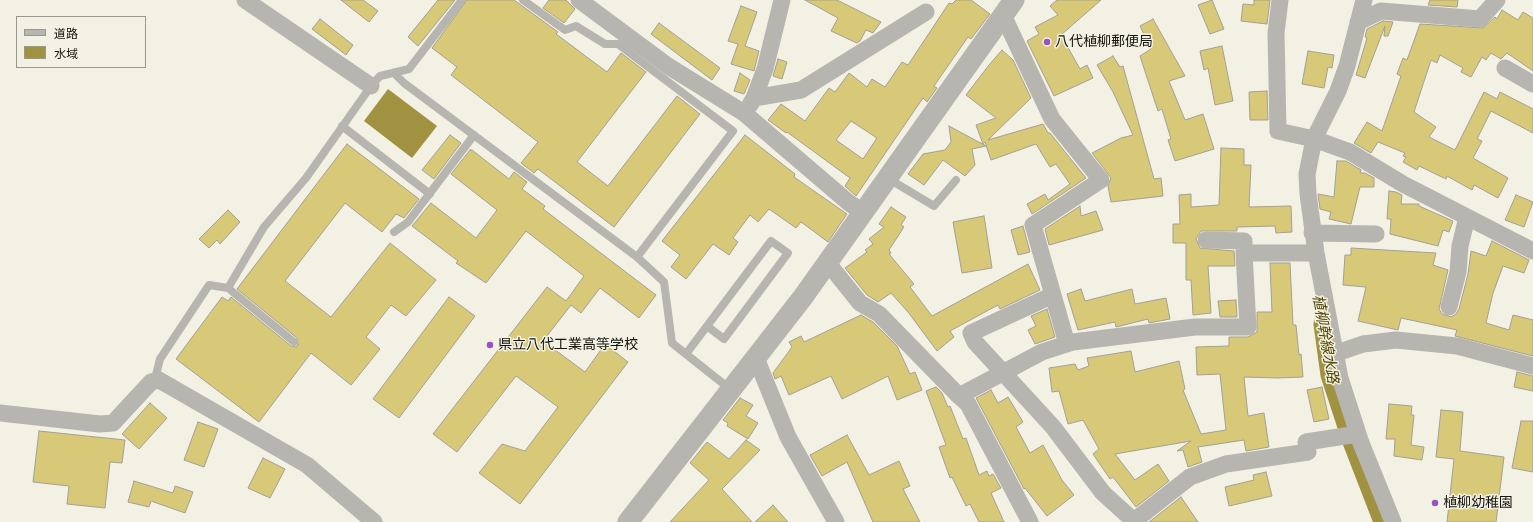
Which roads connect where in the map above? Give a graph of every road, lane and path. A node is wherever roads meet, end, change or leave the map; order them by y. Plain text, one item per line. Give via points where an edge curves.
1 (245, 0) edge
2 (462, 0) edge
3 (523, 0) edge
4 (580, 0) edge
5 (782, 0) edge
6 (1280, 0) edge
7 (1364, 0) edge
8 (1497, 0) edge
9 (1008, 8) edge
10 (926, 12) dead end
11 (1358, 22) junction
12 (1505, 68) dead end
13 (394, 73) junction
14 (1533, 84) edge
15 (371, 86) junction
16 (754, 98) junction
17 (744, 113) junction
18 (342, 126) junction
19 (474, 135) junction
20 (1314, 139) junction
21 (886, 177) junction
22 (956, 180) dead end
23 (430, 194) junction
24 (862, 212) junction
25 (1467, 217) junction
26 (394, 232) dead end
27 (1312, 233) junction
28 (1376, 234) dead end
29 (1206, 240) dead end
30 (1533, 251) edge
31 (1244, 253) junction
32 (1316, 253) junction
33 (637, 257) junction
34 (827, 262) junction
35 (228, 288) junction
36 (1053, 295) junction
37 (1449, 307) dead end
38 (707, 326) junction
39 (294, 342) dead end
40 (1066, 344) junction
41 (686, 354) junction
42 (1334, 354) junction
43 (756, 358) junction
44 (1533, 366) edge
45 (1004, 372) junction
46 (155, 379) junction
47 (730, 389) junction
48 (959, 396) junction
49 (0, 413) edge
50 (1358, 434) junction
51 (374, 522) edge
52 (628, 522) edge
53 (836, 522) edge
54 (1030, 522) edge
55 (1393, 522) edge

1 - 15 street
2 - 13 lane via 409,69
3 - 33 lane via 565,30 576,26 605,44 618,44 733,131
4 - 17 street via 668,66
5 - 16 street via 765,68
6 - 20 street via 1276,33 1278,131
7 - 11 street
8 - 11 street via 1480,18 1381,11
9 - 21 street
9 - 36 street via 1052,119 1101,180 1033,225
10 - 16 street via 801,90
11 - 20 street via 1338,91
12 - 14 street
13 - 15 lane via 380,76
13 - 19 lane
15 - 18 lane
16 - 17 street
17 - 24 street
18 - 23 lane
18 - 35 lane via 306,178 264,227
19 - 23 lane
19 - 33 lane
20 - 25 street via 1350,152 1403,184
20 - 27 street via 1307,174
21 - 22 lane via 934,206
21 - 24 street
23 - 26 lane via 408,222
24 - 34 street
25 - 30 street
25 - 37 street
27 - 28 street
27 - 32 street
29 - 31 street via 1244,240
31 - 32 street
31 - 40 street via 1248,327 1195,327
32 - 42 street
33 - 41 lane via 664,282 672,343
34 - 43 street
34 - 48 street via 860,303 880,314
35 - 39 lane
35 - 46 lane via 209,285 163,354
36 - 40 street
36 - 45 street via 971,333 975,342
38 - 38 lane via 724,339 788,253 771,241
38 - 41 lane
40 - 45 street via 1042,352
41 - 47 lane
42 - 44 street via 1363,344 1396,340 1457,346
42 - 50 street
43 - 47 street
43 - 53 street via 788,437
45 - 48 street
45 - 50 street via 1053,427 1103,494 1134,521 1190,477 1226,464 1308,452 1306,442
46 - 49 street via 113,423 100,424
46 - 51 street via 307,465
47 - 52 street
48 - 54 street via 968,404
50 - 55 street

